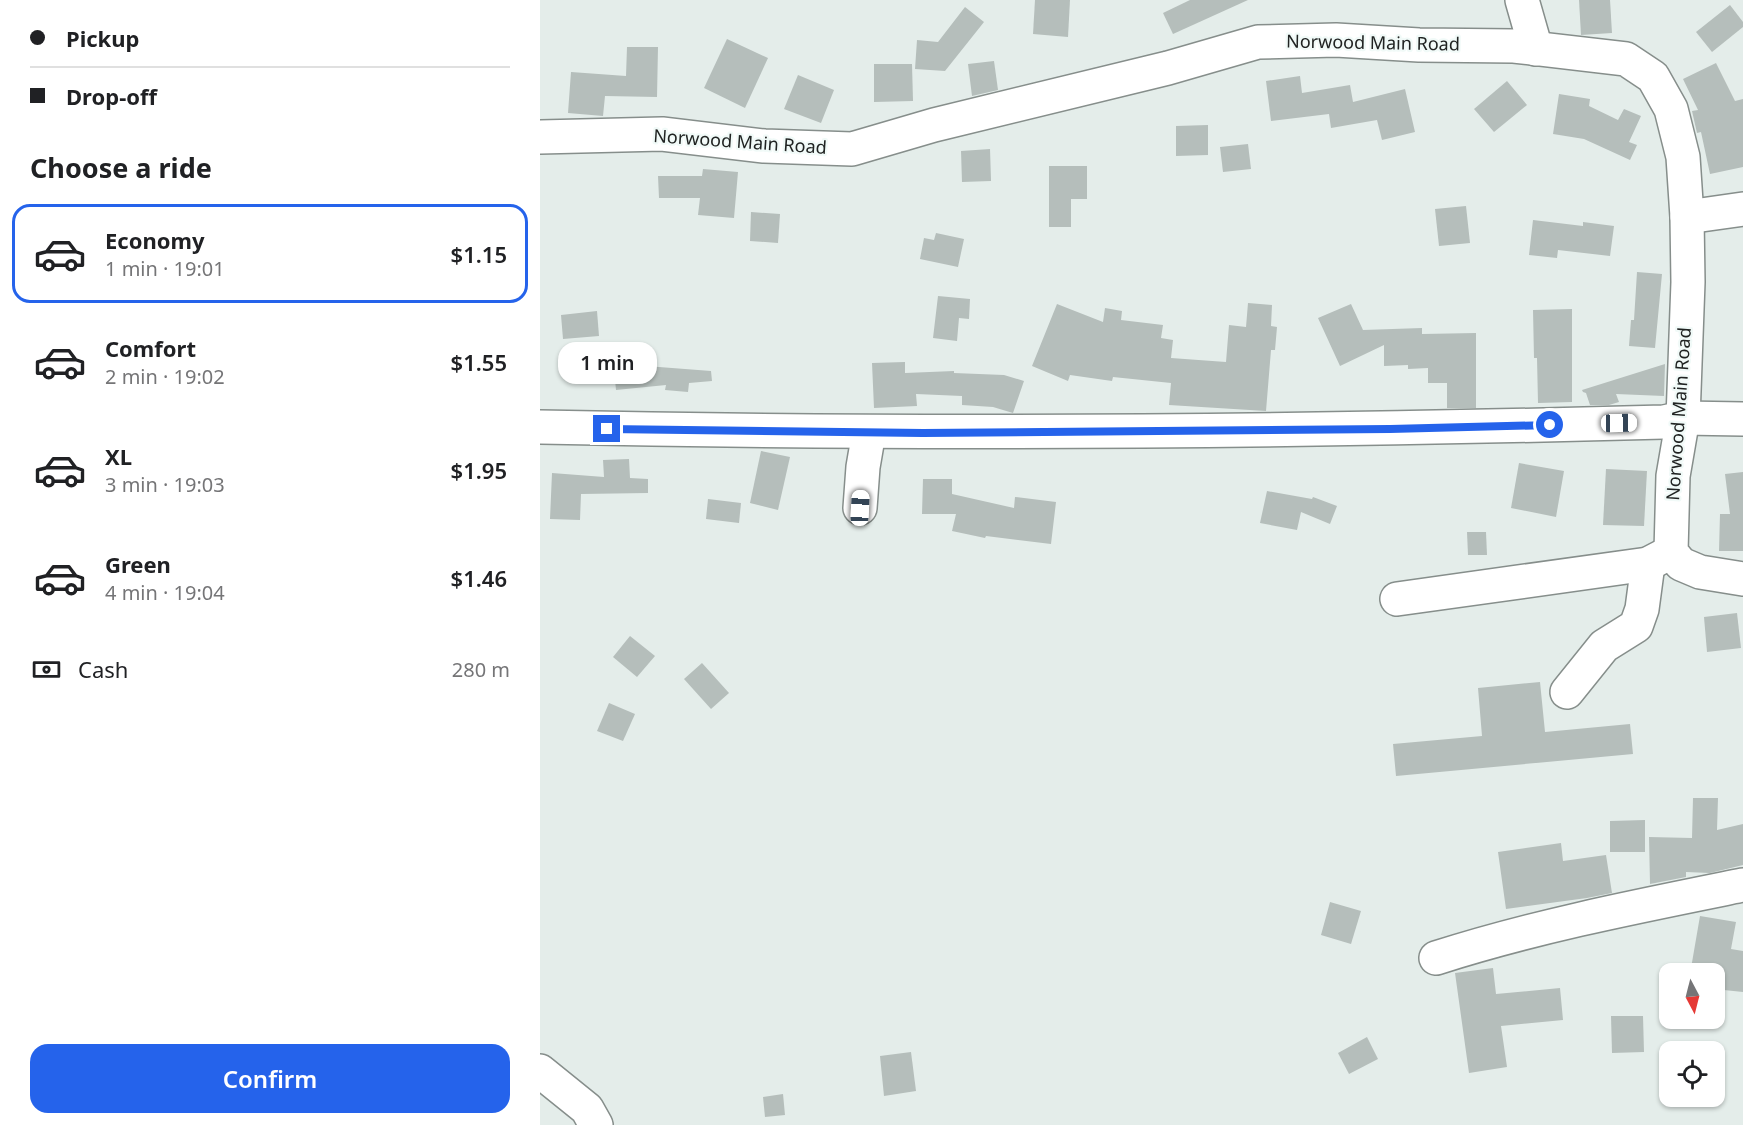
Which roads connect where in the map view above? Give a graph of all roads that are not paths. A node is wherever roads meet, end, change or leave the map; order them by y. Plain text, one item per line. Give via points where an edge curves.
1 (1522, 0) edge
2 (1536, 49) junction
3 (540, 137) edge
4 (1743, 209) edge
5 (1687, 217) junction
6 (1683, 418) junction
7 (1743, 419) edge
8 (540, 428) edge
9 (869, 432) junction
10 (860, 508) dead end
11 (1660, 558) junction
12 (1743, 579) edge
13 (1397, 599) dead end
14 (1567, 692) dead end
15 (1743, 885) edge
16 (1436, 958) dead end
17 (540, 1071) edge
18 (596, 1125) edge

1 - 2 street
2 - 3 street, Norwood Main Road via 1336,40 1258,42 852,149 764,146 662,134
2 - 5 street, Norwood Main Road via 1626,59 1653,77 1671,109 1683,157
4 - 5 street
5 - 6 street, Norwood Main Road
6 - 7 street
6 - 9 street via 1664,422 1390,429
6 - 11 street, Norwood Main Road
8 - 9 street
9 - 10 street
11 - 12 street via 1700,572
11 - 13 street
11 - 14 street, Norwood Main Road via 1636,626 1605,646
15 - 16 street via 1556,924
17 - 18 street via 587,1109

